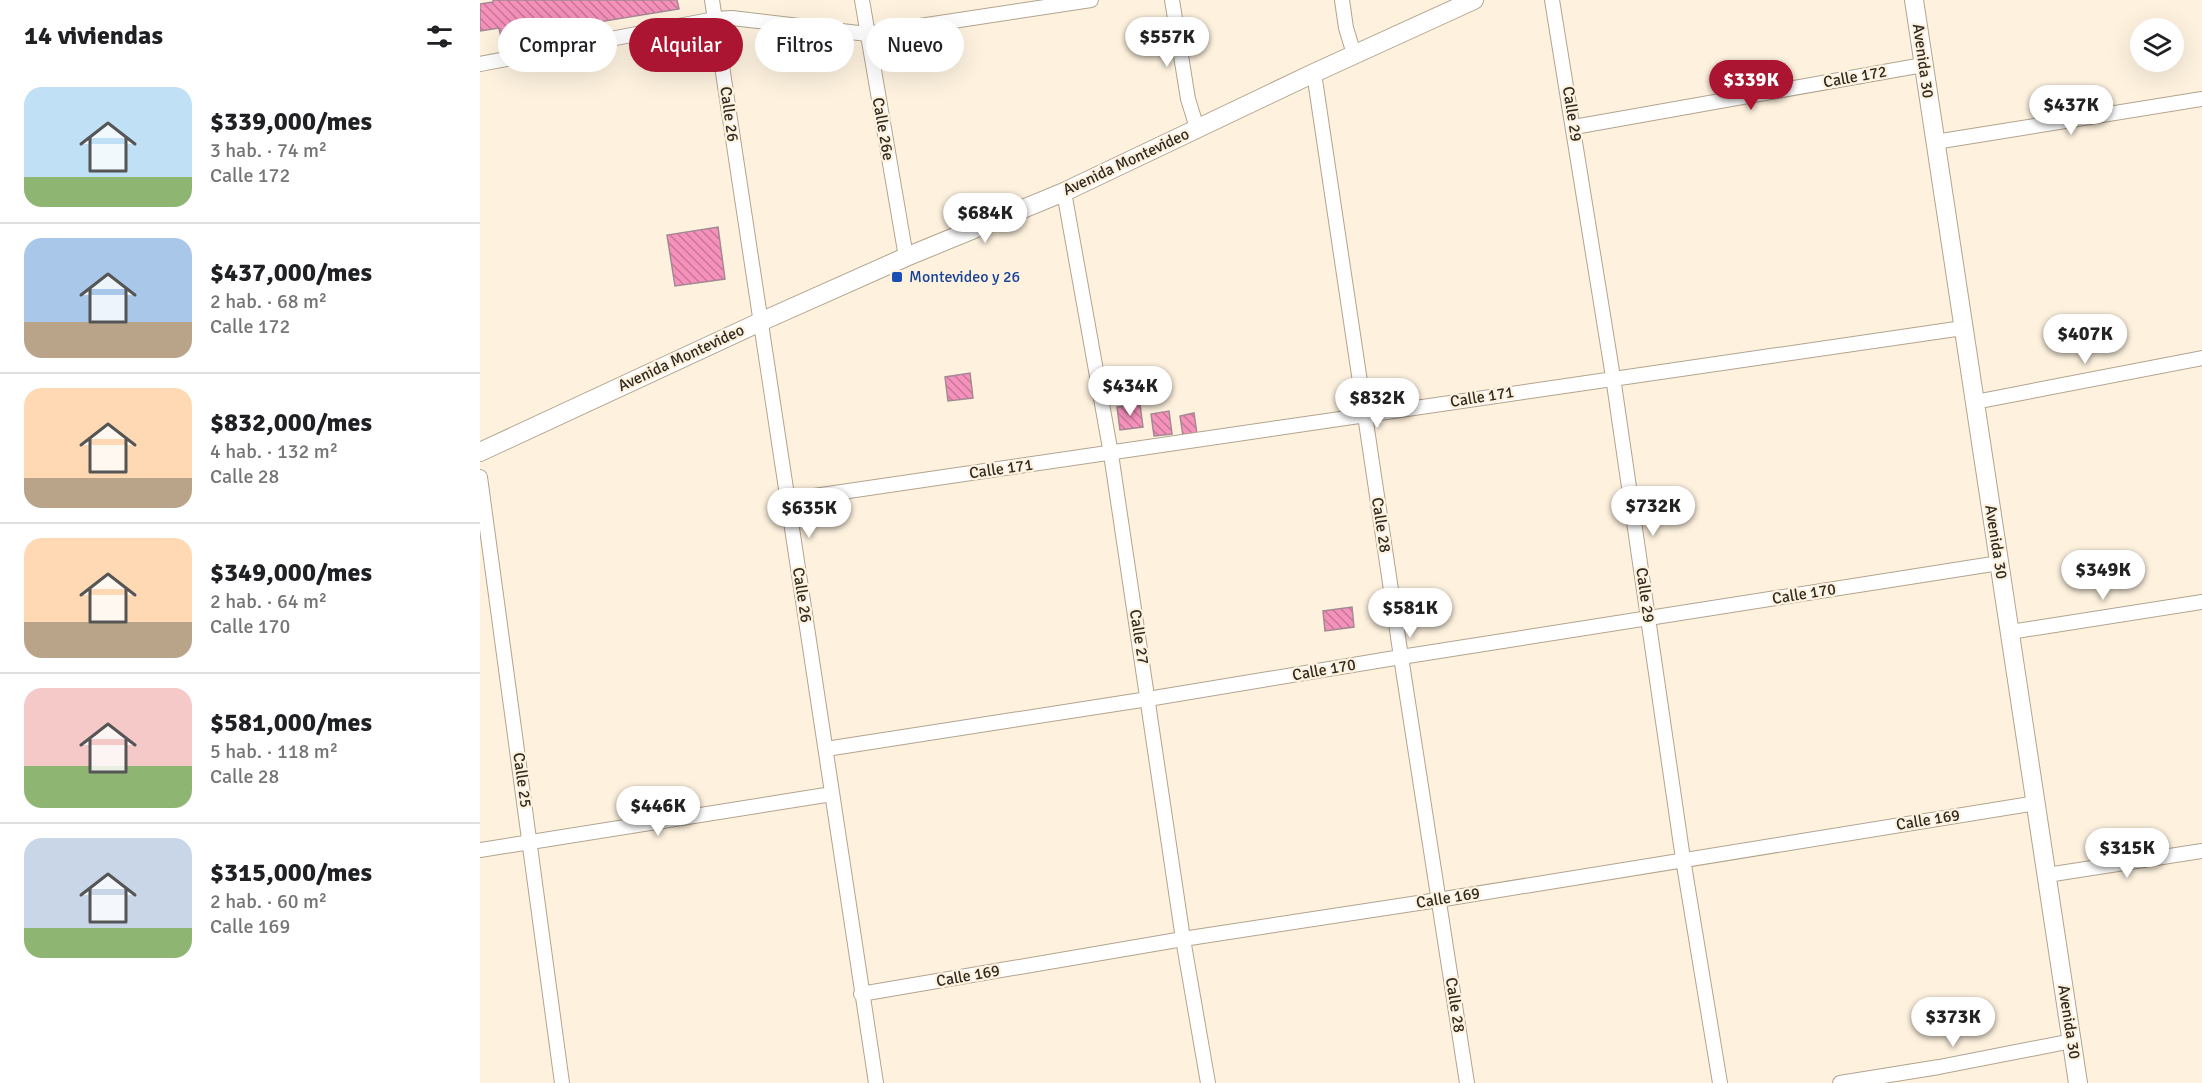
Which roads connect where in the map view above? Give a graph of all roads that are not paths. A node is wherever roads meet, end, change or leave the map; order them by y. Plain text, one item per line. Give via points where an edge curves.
1 (712, 0) edge
2 (862, 0) edge
3 (1091, 0) edge
4 (1172, 0) edge
5 (1342, 0) edge
6 (1474, 0) edge
7 (1552, 0) edge
8 (1914, 0) edge
9 (715, 18) edge
10 (743, 19) edge
11 (964, 19) edge
12 (866, 27) edge
13 (866, 34) edge
14 (629, 35) edge
15 (1354, 54) junction
16 (480, 64) edge
17 (1923, 65) junction
18 (723, 72) edge
19 (874, 72) edge
20 (1314, 73) junction
21 (2202, 99) edge
22 (1574, 127) junction
23 (1197, 128) junction
24 (1935, 142) junction
25 (1064, 192) junction
26 (906, 258) junction
27 (760, 322) junction
28 (1963, 328) junction
29 (2202, 358) edge
30 (1613, 377) junction
31 (1975, 402) junction
32 (1365, 415) junction
33 (480, 452) edge
34 (1111, 454) junction
35 (480, 477) edge
36 (787, 500) junction
37 (1999, 563) junction
38 (2202, 602) edge
39 (1649, 619) junction
40 (2010, 632) junction
41 (1401, 657) junction
42 (1148, 699) junction
43 (826, 749) junction
44 (832, 794) junction
45 (2036, 803) junction
46 (530, 841) junction
47 (480, 850) edge
48 (2202, 851) edge
49 (1683, 859) junction
50 (2047, 875) junction
51 (1438, 900) junction
52 (1183, 939) junction
53 (861, 994) junction
54 (2072, 1041) junction
55 (562, 1083) edge
56 (876, 1083) edge
57 (1208, 1083) edge
58 (1467, 1083) edge
59 (1720, 1083) edge
60 (1840, 1083) edge
61 (2078, 1083) edge

1 - 9 street, Calle 26
2 - 12 street, Calle 26e
3 - 11 street
4 - 23 street via 1188,99
5 - 15 street
6 - 15 street, Avenida Montevideo
7 - 22 street, Calle 29
8 - 17 street, Avenida 30
10 - 13 street
14 - 16 street
15 - 20 street, Avenida Montevideo
17 - 22 street, Calle 172
17 - 24 street, Avenida 30
18 - 27 street, Calle 26
19 - 26 street, Calle 26e
20 - 23 street, Avenida Montevideo
20 - 32 street, Calle 28
21 - 24 street
22 - 30 street, Calle 29
23 - 25 street, Avenida Montevideo
24 - 28 street, Avenida 30
25 - 26 street, Avenida Montevideo
25 - 34 street, Calle 27
26 - 27 street, Avenida Montevideo
27 - 33 street, Avenida Montevideo
27 - 36 street, Calle 26
28 - 30 street, Calle 171
28 - 31 street, Avenida 30
29 - 31 street
30 - 32 street, Calle 171
30 - 39 street, Calle 29
31 - 37 street, Avenida 30
32 - 34 street, Calle 171
32 - 41 street, Calle 28
34 - 36 street, Calle 171
34 - 42 street, Calle 27
35 - 46 street, Calle 25
36 - 43 street, Calle 26
37 - 39 street, Calle 170
37 - 40 street, Avenida 30
38 - 40 street
39 - 41 street, Calle 170
39 - 49 street, Calle 29
40 - 45 street, Avenida 30
41 - 42 street, Calle 170
41 - 51 street, Calle 28
42 - 43 street, Calle 170
42 - 52 street, Calle 27
43 - 44 street, Calle 26
44 - 46 street
44 - 53 street, Calle 26
45 - 49 street, Calle 169
45 - 50 street, Avenida 30
46 - 47 street
46 - 55 street, Calle 25
48 - 50 street
49 - 51 street, Calle 169
49 - 59 street, Calle 29
50 - 54 street, Avenida 30
51 - 52 street, Calle 169
51 - 58 street, Calle 28
52 - 53 street, Calle 169
52 - 57 street, Calle 27
53 - 56 street, Calle 26
54 - 60 street
54 - 61 street, Avenida 30

